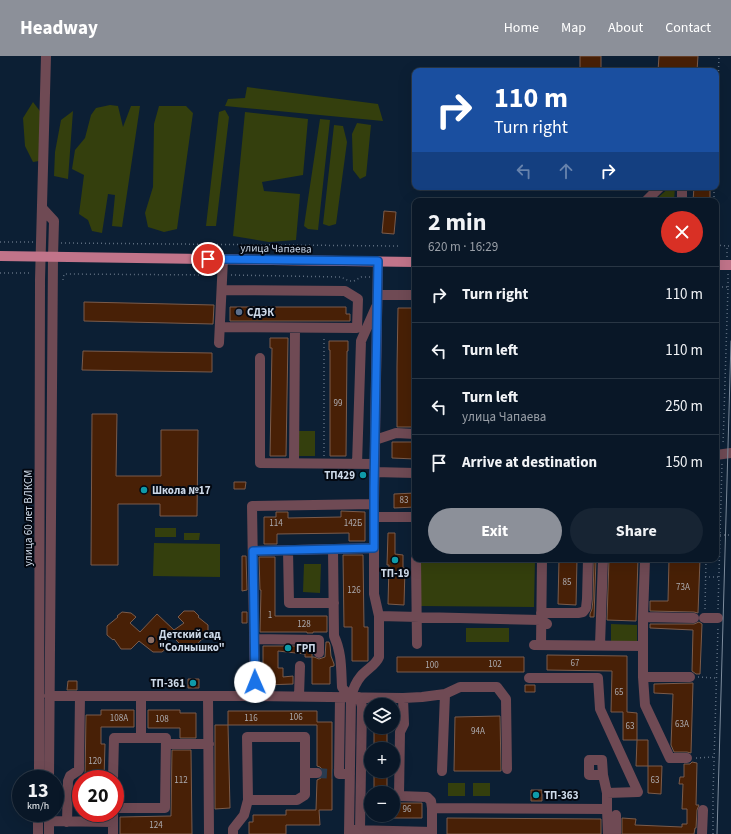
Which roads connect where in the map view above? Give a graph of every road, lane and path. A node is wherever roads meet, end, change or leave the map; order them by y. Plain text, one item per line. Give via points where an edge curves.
1 (46, 56) edge
2 (719, 56) edge
3 (719, 68) edge
4 (657, 190) edge
5 (649, 198) edge
6 (42, 208) junction
7 (0, 242) edge
8 (41, 242) junction
9 (53, 242) junction
10 (719, 245) edge
11 (399, 246) dead end
12 (727, 246) dead end
13 (0, 256) edge
14 (41, 257) junction
15 (53, 257) junction
16 (223, 259) junction
17 (378, 261) junction
18 (412, 262) edge
19 (719, 265) edge
20 (731, 266) edge
21 (0, 273) edge
22 (32, 273) dead end
23 (722, 287) dead end
24 (728, 287) junction
25 (731, 287) edge
26 (222, 290) junction
27 (412, 295) edge
28 (378, 299) junction
29 (220, 327) junction
30 (295, 328) junction
31 (324, 328) junction
32 (726, 331) junction
33 (731, 331) edge
34 (220, 343) dead end
35 (260, 358) dead end
36 (412, 434) edge
37 (375, 440) junction
38 (723, 454) edge
39 (294, 463) junction
40 (324, 463) junction
41 (357, 464) junction
42 (374, 468) junction
43 (412, 473) edge
44 (374, 504) junction
45 (374, 517) junction
46 (412, 517) edge
47 (720, 535) junction
48 (731, 535) edge
49 (374, 548) junction
50 (334, 549) junction
51 (288, 550) junction
52 (253, 551) junction
53 (416, 562) edge
54 (542, 562) edge
55 (588, 562) edge
56 (603, 562) edge
57 (645, 562) edge
58 (706, 562) edge
59 (705, 577) junction
60 (719, 577) junction
61 (334, 603) junction
62 (379, 616) junction
63 (416, 617) junction
64 (643, 617) junction
65 (699, 618) junction
66 (718, 618) junction
67 (543, 619) junction
68 (254, 639) junction
69 (416, 644) dead end
70 (600, 645) junction
71 (642, 646) junction
72 (319, 653) dead end
73 (300, 666) dead end
74 (643, 677) junction
75 (690, 677) dead end
76 (701, 677) dead end
77 (529, 678) dead end
78 (716, 678) junction
79 (445, 694) junction
80 (49, 696) junction
81 (80, 696) junction
82 (141, 696) junction
83 (208, 696) junction
84 (256, 696) junction
85 (299, 696) junction
86 (340, 697) junction
87 (355, 697) junction
88 (404, 698) junction
89 (141, 738) junction
90 (166, 744) junction
91 (209, 744) junction
92 (714, 757) junction
93 (687, 758) joint
94 (507, 769) dead end
95 (39, 770) edge
96 (49, 770) edge
97 (113, 770) edge
98 (442, 771) dead end
99 (305, 773) junction
100 (317, 773) tunnel mouth
101 (350, 774) junction
102 (602, 775) dead end
103 (607, 793) junction
104 (248, 800) junction
105 (124, 808) edge
106 (432, 808) junction
107 (703, 810) dead end
108 (612, 812) junction
109 (64, 821) edge
110 (38, 822) edge
111 (49, 822) edge
112 (67, 822) junction
113 (72, 822) edge
114 (113, 822) edge
115 (353, 832) edge
116 (432, 833) edge
117 (38, 834) edge
118 (49, 834) edge
119 (113, 834) edge
120 (209, 834) edge
121 (233, 834) edge
122 (608, 834) edge
123 (616, 834) edge
124 (702, 834) edge
125 (714, 834) edge

1 - 6 street, улица 60 лет ВЛКСМ
2 - 3 path
4 - 5 street
6 - 8 street, улица 60 лет ВЛКСМ
6 - 9 street, улица 60 лет ВЛКСМ via 54,221
7 - 8 path
8 - 14 street, улица 60 лет ВЛКСМ
9 - 11 path
9 - 15 street, улица 60 лет ВЛКСМ
10 - 12 path
13 - 14 main road, улица Чапаева
14 - 15 main road, улица Чапаева
14 - 95 street, улица 60 лет ВЛКСМ
15 - 16 main road, улица Чапаева
15 - 80 street, улица 60 лет ВЛКСМ
16 - 17 main road, улица Чапаева
16 - 26 street
17 - 18 main road, улица Чапаева
17 - 28 street
19 - 20 main road
21 - 22 path
23 - 24 path
24 - 25 path
24 - 32 path
26 - 29 street
26 - 31 street via 345,291 358,299 357,328
27 - 28 street
28 - 37 street
28 - 41 street via 361,341
29 - 30 street
29 - 34 street
30 - 31 street
30 - 39 street
31 - 40 path
32 - 33 path
32 - 38 path
35 - 39 street via 260,463
36 - 37 street via 396,433
37 - 42 street
38 - 47 path
39 - 40 street
40 - 41 street
41 - 42 street
42 - 43 street
42 - 44 street
44 - 45 street
44 - 52 street via 252,506
45 - 46 street
45 - 49 street
47 - 48 path
47 - 60 path
49 - 50 street
49 - 62 street via 374,594
50 - 51 street
50 - 61 street
51 - 52 street
51 - 61 street via 289,603
52 - 68 street
53 - 63 street
54 - 67 street
55 - 67 street via 587,599 583,612
56 - 70 street
57 - 64 street
58 - 59 path
59 - 60 path
59 - 65 path
60 - 66 path
61 - 87 street via 334,636 341,657 342,687
62 - 63 street
62 - 87 street via 379,657 355,685
63 - 67 street
63 - 69 street
64 - 65 street
64 - 71 street
65 - 66 street
66 - 78 path
67 - 70 street via 537,645
68 - 72 street via 319,640
68 - 84 street
70 - 71 street
71 - 74 street
73 - 85 street
74 - 75 street
74 - 93 street via 645,705 670,758
76 - 78 path
77 - 103 street via 598,678 600,709 638,792
78 - 92 path
79 - 88 street
79 - 94 street via 460,687 497,687 506,699
79 - 98 street
80 - 81 street
80 - 96 street, улица 60 лет ВЛКСМ
81 - 82 street
81 - 112 street via 79,770 70,776 68,781
82 - 83 street
82 - 89 street
83 - 84 street
83 - 91 street
84 - 85 street
85 - 86 street
86 - 87 street
86 - 101 street via 336,774
87 - 88 street
87 - 101 street
87 - 115 street via 362,706
88 - 106 street via 404,724 400,732 399,796 427,797
89 - 90 street via 166,738
89 - 97 street via 114,738
90 - 91 street
90 - 105 street via 165,808
91 - 120 street
92 - 93 path
92 - 125 path
99 - 100 street
99 - 104 street via 305,796 297,800
99 - 104 street via 305,737 247,737
101 - 115 street
102 - 103 street
103 - 108 street
104 - 121 street via 244,815 233,829
106 - 108 street
106 - 116 street
107 - 124 street
108 - 122 street
108 - 123 street
109 - 112 street
110 - 117 street
111 - 118 street
112 - 113 street
114 - 119 street
115 - 116 street

